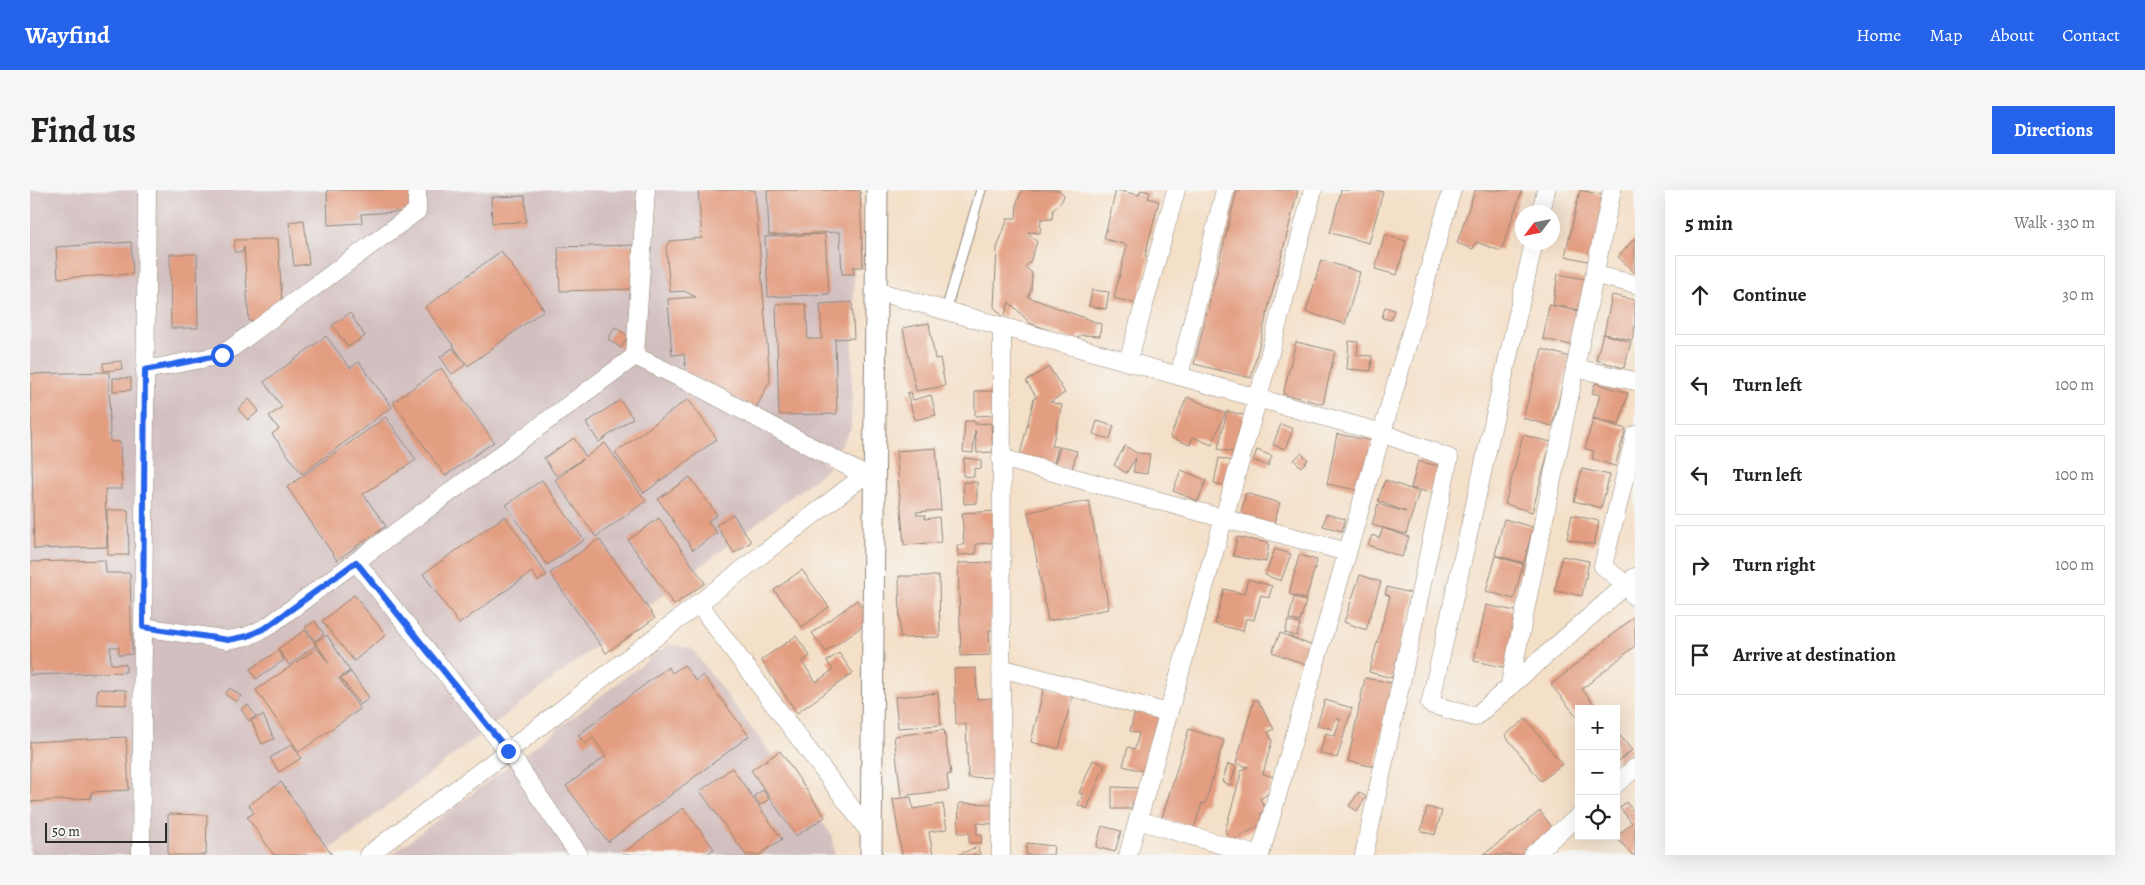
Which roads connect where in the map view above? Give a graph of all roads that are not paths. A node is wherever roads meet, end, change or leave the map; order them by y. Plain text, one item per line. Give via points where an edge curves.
1 (147, 190) edge
2 (417, 190) edge
3 (646, 190) edge
4 (877, 190) edge
5 (981, 190) edge
6 (1176, 190) edge
7 (1225, 190) edge
8 (1313, 190) edge
9 (1452, 190) edge
10 (1546, 190) edge
11 (1612, 190) edge
12 (1543, 205) edge
13 (1532, 250) edge
14 (1595, 275) junction
15 (1635, 284) edge
16 (876, 291) junction
17 (946, 310) junction
18 (1002, 326) junction
19 (635, 356) junction
20 (1128, 362) junction
21 (1575, 368) junction
22 (145, 370) junction
23 (1179, 376) junction
24 (1635, 381) edge
25 (1258, 398) junction
26 (1382, 433) junction
27 (1635, 435) edge
28 (1001, 458) junction
29 (870, 471) junction
30 (1224, 518) junction
31 (1347, 552) junction
32 (356, 562) junction
33 (1632, 586) edge
34 (698, 603) junction
35 (143, 627) junction
36 (1001, 668) junction
37 (1509, 688) junction
38 (1168, 713) junction
39 (508, 751) junction
40 (1635, 768) edge
41 (1620, 781) edge
42 (1575, 819) edge
43 (1138, 820) junction
44 (871, 845) edge
45 (141, 855) edge
46 (368, 855) edge
47 (579, 855) edge
48 (1001, 855) edge
49 (1128, 855) edge
50 (1258, 855) edge
51 (1364, 855) edge
52 (1532, 855) edge

1 - 22 street
2 - 22 street via 417,211 222,355
3 - 19 street
4 - 16 street
5 - 17 lane
6 - 20 street
7 - 23 street
8 - 25 street
9 - 26 street
10 - 12 street
11 - 14 street
13 - 37 street via 1430,704 1475,717
14 - 15 street
14 - 21 street
16 - 17 street
16 - 29 street
17 - 18 street
18 - 20 street
18 - 28 street
19 - 29 street
19 - 32 street
20 - 23 street
21 - 24 street
21 - 37 street
22 - 35 street
23 - 25 street
25 - 26 street
25 - 30 street
26 - 31 street
26 - 51 street via 1449,458
27 - 33 street via 1604,566
28 - 30 street
28 - 36 street
29 - 34 street
29 - 44 street
30 - 31 street
30 - 38 street
31 - 50 street
32 - 35 street via 267,627 248,636 228,640
32 - 39 street
33 - 37 street
34 - 39 street
34 - 44 street
35 - 45 street
36 - 38 street
36 - 48 street
38 - 43 street
39 - 46 street
39 - 47 street
40 - 41 street
42 - 52 street
43 - 49 street
43 - 50 street

